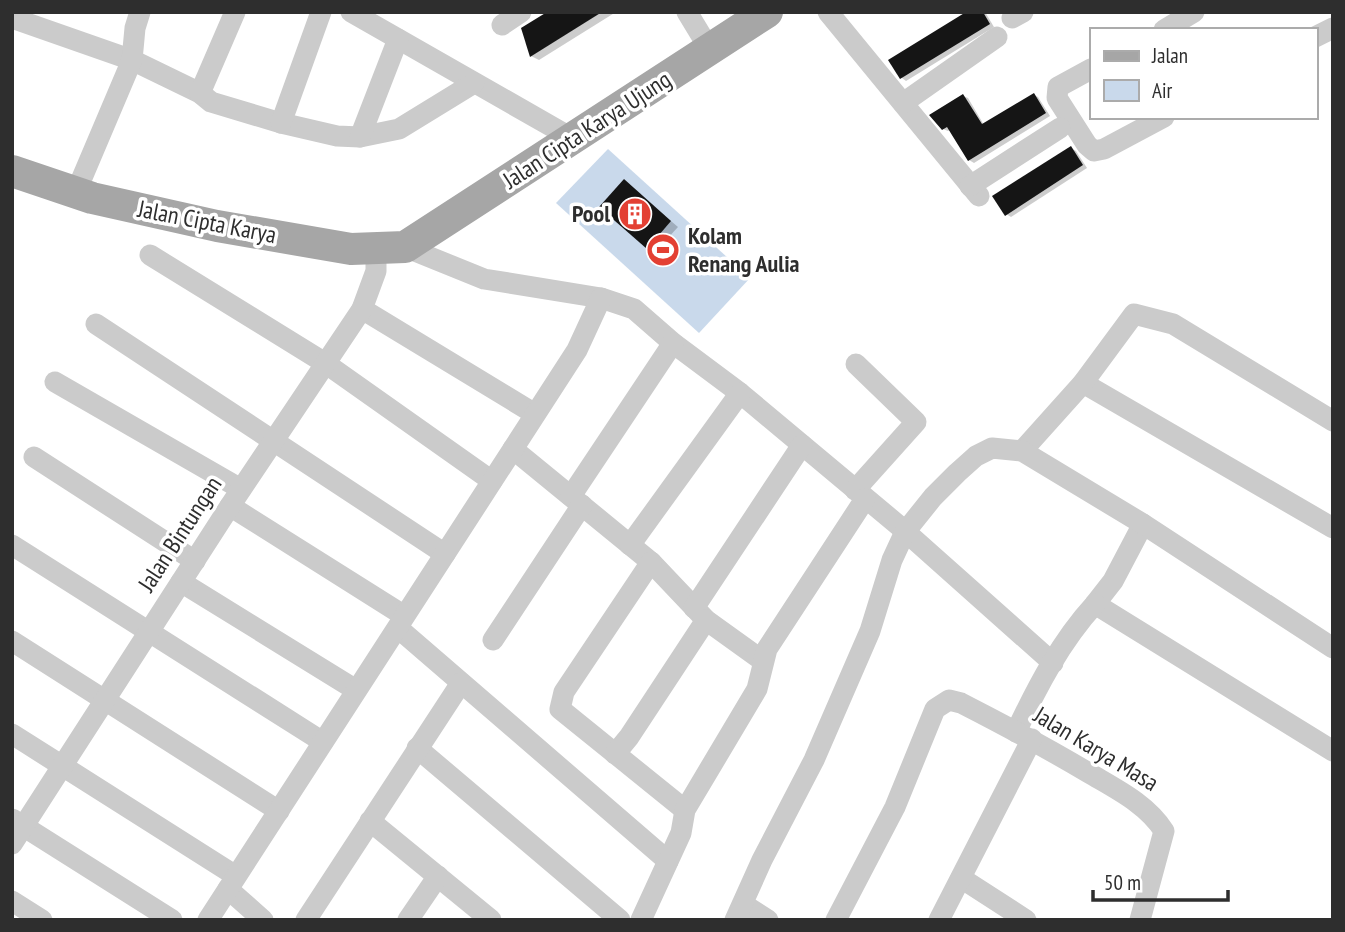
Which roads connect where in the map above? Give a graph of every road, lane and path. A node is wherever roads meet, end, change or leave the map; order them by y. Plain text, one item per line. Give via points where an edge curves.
1 (140, 12) edge
2 (234, 12) edge
3 (321, 12) edge
4 (351, 12) edge
5 (522, 12) edge
6 (687, 12) edge
7 (767, 12) edge
8 (828, 12) edge
9 (1194, 12) edge
10 (25, 18) edge
11 (1165, 23) edge
12 (502, 25) dead end
13 (1333, 28) edge
14 (1317, 36) edge
15 (997, 37) dead end
16 (398, 39) junction
17 (710, 50) junction
18 (132, 60) junction
19 (1090, 70) edge
20 (474, 83) junction
21 (200, 93) junction
22 (903, 103) junction
23 (1160, 119) edge
24 (281, 123) junction
25 (1060, 128) dead end
26 (563, 133) dead end
27 (360, 137) junction
28 (12, 171) edge
29 (76, 192) junction
30 (391, 248) junction
31 (150, 255) dead end
32 (601, 298) junction
33 (362, 309) junction
34 (96, 324) dead end
35 (673, 343) junction
36 (325, 363) junction
37 (856, 364) dead end
38 (55, 382) dead end
39 (1083, 383) junction
40 (740, 393) junction
41 (535, 414) junction
42 (1332, 417) edge
43 (272, 440) junction
44 (802, 445) junction
45 (513, 449) junction
46 (1023, 451) junction
47 (34, 457) dead end
48 (492, 481) junction
49 (860, 494) junction
50 (235, 498) junction
51 (577, 501) junction
52 (1143, 524) junction
53 (1333, 528) edge
54 (905, 532) junction
55 (12, 545) edge
56 (630, 545) junction
57 (445, 554) junction
58 (195, 561) junction
59 (651, 562) junction
60 (181, 582) junction
61 (1095, 604) junction
62 (700, 614) junction
63 (401, 621) junction
64 (149, 632) junction
65 (12, 640) edge
66 (493, 640) dead end
67 (1333, 648) edge
68 (763, 661) junction
69 (1053, 663) junction
70 (461, 683) junction
71 (356, 690) junction
72 (105, 700) junction
73 (12, 734) edge
74 (1024, 735) junction
75 (323, 742) junction
76 (417, 748) junction
77 (1333, 751) edge
78 (615, 754) junction
79 (62, 766) junction
80 (685, 810) junction
81 (279, 811) junction
82 (370, 821) junction
83 (16, 830) edge
84 (668, 861) junction
85 (438, 876) junction
86 (961, 878) junction
87 (232, 883) junction
88 (12, 901) edge
89 (739, 912) edge
90 (42, 920) edge
91 (172, 920) edge
92 (208, 920) edge
93 (263, 920) edge
94 (306, 920) edge
95 (408, 920) edge
96 (491, 920) edge
97 (620, 920) edge
98 (641, 920) edge
99 (768, 920) edge
100 (836, 920) edge
101 (939, 920) edge
102 (1026, 920) edge
103 (1140, 920) edge

1 - 18 street
2 - 21 street
3 - 24 street
4 - 16 street
5 - 12 street
6 - 17 street
7 - 17 main road, Jalan Cipta Karya Ujung
8 - 22 street
9 - 11 street
10 - 18 street
13 - 14 street
15 - 22 street
16 - 20 street
16 - 27 street
17 - 30 main road, Jalan Cipta Karya Ujung
18 - 21 street
18 - 29 street
19 - 23 street via 1058,87 1056,93 1094,151
20 - 26 street
20 - 27 street via 399,129
21 - 24 street via 211,102
22 - 25 street via 975,191
24 - 27 street
28 - 29 main road, Jalan Cipta Karya
29 - 30 main road, Jalan Cipta Karya via 210,225 351,249
30 - 32 street via 484,279
30 - 33 street, Jalan Bintungan via 376,271
31 - 36 street
32 - 35 street via 634,309
32 - 41 street via 577,349
33 - 36 street, Jalan Bintungan
33 - 41 street
34 - 43 street
35 - 40 street
35 - 51 street
36 - 43 street, Jalan Bintungan
36 - 48 street
37 - 49 street via 916,422
38 - 50 street
39 - 42 street via 1134,314 1173,324
39 - 46 street
39 - 53 street
40 - 44 street
40 - 56 street
41 - 45 street
43 - 50 street, Jalan Bintungan
43 - 57 street
44 - 49 street
44 - 62 street
45 - 48 street
45 - 51 street
46 - 52 street
46 - 54 street via 992,448 976,456
47 - 58 street
48 - 57 street
49 - 54 street
49 - 68 street
50 - 58 street, Jalan Bintungan
50 - 63 street
51 - 56 street
51 - 66 street
52 - 61 street
52 - 67 street
54 - 69 street
54 - 89 street via 870,631 814,760
55 - 64 street
56 - 59 street
57 - 63 street
58 - 60 street, Jalan Bintungan
59 - 62 street
59 - 78 street via 570,682 559,709
60 - 64 street, Jalan Bintungan
60 - 71 street
61 - 69 street
61 - 77 street
62 - 68 street
62 - 78 street
63 - 70 street
63 - 71 street
64 - 72 street, Jalan Bintungan
64 - 75 street
65 - 72 street
68 - 80 street via 757,689
69 - 74 street
70 - 76 street
70 - 84 street
71 - 75 street
72 - 79 street, Jalan Bintungan
72 - 81 street
73 - 79 street
74 - 86 street
74 - 100 street, Jalan Karya Masa via 961,703 948,700 935,709 895,807
74 - 103 street, Jalan Karya Masa via 1154,815 1164,831
75 - 81 street
76 - 82 street
76 - 97 street
78 - 80 street
79 - 83 street, Jalan Bintungan
79 - 87 street
80 - 84 street
81 - 87 street
82 - 85 street
82 - 94 street
83 - 91 street
84 - 98 street
85 - 95 street
85 - 96 street
86 - 101 street
86 - 102 street
87 - 92 street
87 - 93 street
88 - 90 street
89 - 99 street

